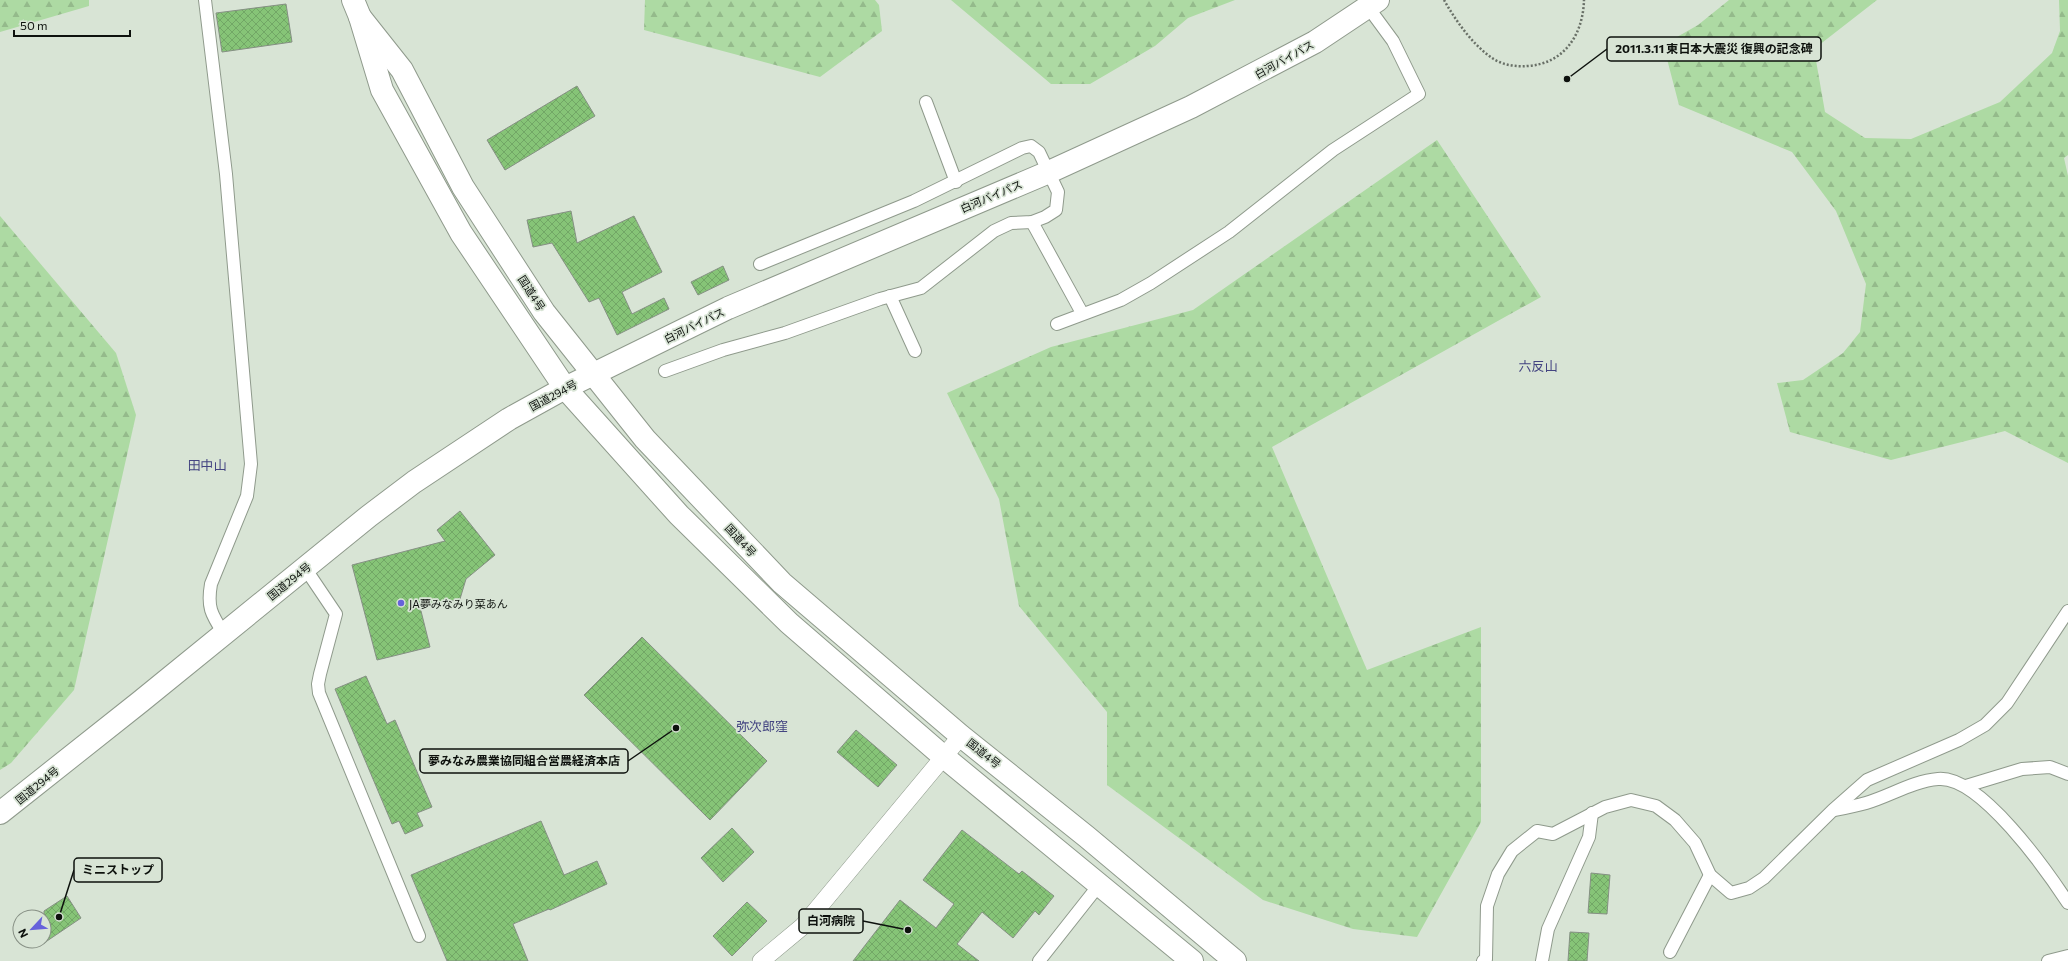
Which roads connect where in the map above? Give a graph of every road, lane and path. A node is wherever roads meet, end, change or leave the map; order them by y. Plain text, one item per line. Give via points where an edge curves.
1 (205, 0) edge
2 (1444, 0) edge
3 (1584, 0) edge
4 (1373, 4) edge
5 (357, 8) edge
6 (926, 102) dead end
7 (1049, 172) junction
8 (956, 182) junction
9 (1032, 222) junction
10 (760, 264) dead end
11 (890, 296) junction
12 (1082, 313) junction
13 (1057, 324) dead end
14 (915, 351) dead end
15 (666, 371) dead end
16 (595, 374) junction
17 (565, 388) junction
18 (305, 568) junction
19 (2068, 611) edge
20 (224, 634) junction
21 (962, 736) junction
22 (944, 757) junction
23 (2068, 774) edge
24 (1966, 786) junction
25 (1833, 810) junction
26 (0, 813) edge
27 (1592, 813) junction
28 (1710, 875) junction
29 (1099, 885) junction
30 (2068, 903) edge
31 (419, 936) dead end
32 (1670, 952) dead end
33 (2068, 956) edge
34 (760, 961) edge
35 (1039, 961) edge
36 (1192, 961) edge
37 (1235, 961) edge
38 (1483, 961) edge
39 (1542, 961) edge
40 (2048, 961) edge

1 - 20 street via 226,174 251,464 247,496 211,584 210,613
2 - 3 path via 1454,18 1472,40 1493,59 1516,67 1541,65 1561,56 1574,38 1584,14
4 - 7 highway, 白河バイパス via 1314,42 1252,76
4 - 12 street via 1419,94 1333,150 1229,232 1151,283 1121,300
5 - 16 highway, 国道4号 via 402,70 464,187 544,312
5 - 17 highway, 国道4号 via 382,90 389,104 461,233
6 - 8 street
7 - 8 street via 1039,152 1031,146 1022,148
7 - 9 street via 1058,192 1056,210
7 - 16 highway, 白河バイパス via 728,308
8 - 10 street
9 - 11 street via 1011,223 994,231 921,288
9 - 12 street
11 - 14 street
11 - 15 street
12 - 13 street
16 - 17 highway, 国道294号
16 - 21 highway, 国道4号 via 645,439 782,583
17 - 18 highway, 国道294号 via 509,419 414,482
17 - 22 highway, 国道4号 via 679,514 789,623
18 - 20 highway, 国道294号
18 - 31 street via 336,614 320,674 319,693
19 - 25 street via 2007,703 1985,725 1958,740 1867,780
20 - 26 highway, 国道294号
21 - 22 street
21 - 37 highway, 国道4号
22 - 29 highway, 国道4号
22 - 34 street via 803,926
23 - 24 street via 2050,767 2022,769
24 - 25 street via 1940,778 1924,781 1867,803
24 - 30 street via 2013,829
25 - 28 street via 1764,878 1749,888 1731,893
27 - 28 street via 1631,800 1656,806 1675,820 1695,843
27 - 38 street via 1553,834 1537,830 1512,851 1498,874 1487,906 1486,959
27 - 39 street via 1589,837 1548,929
28 - 32 street
29 - 35 street
29 - 36 highway, 国道4号
33 - 40 street

